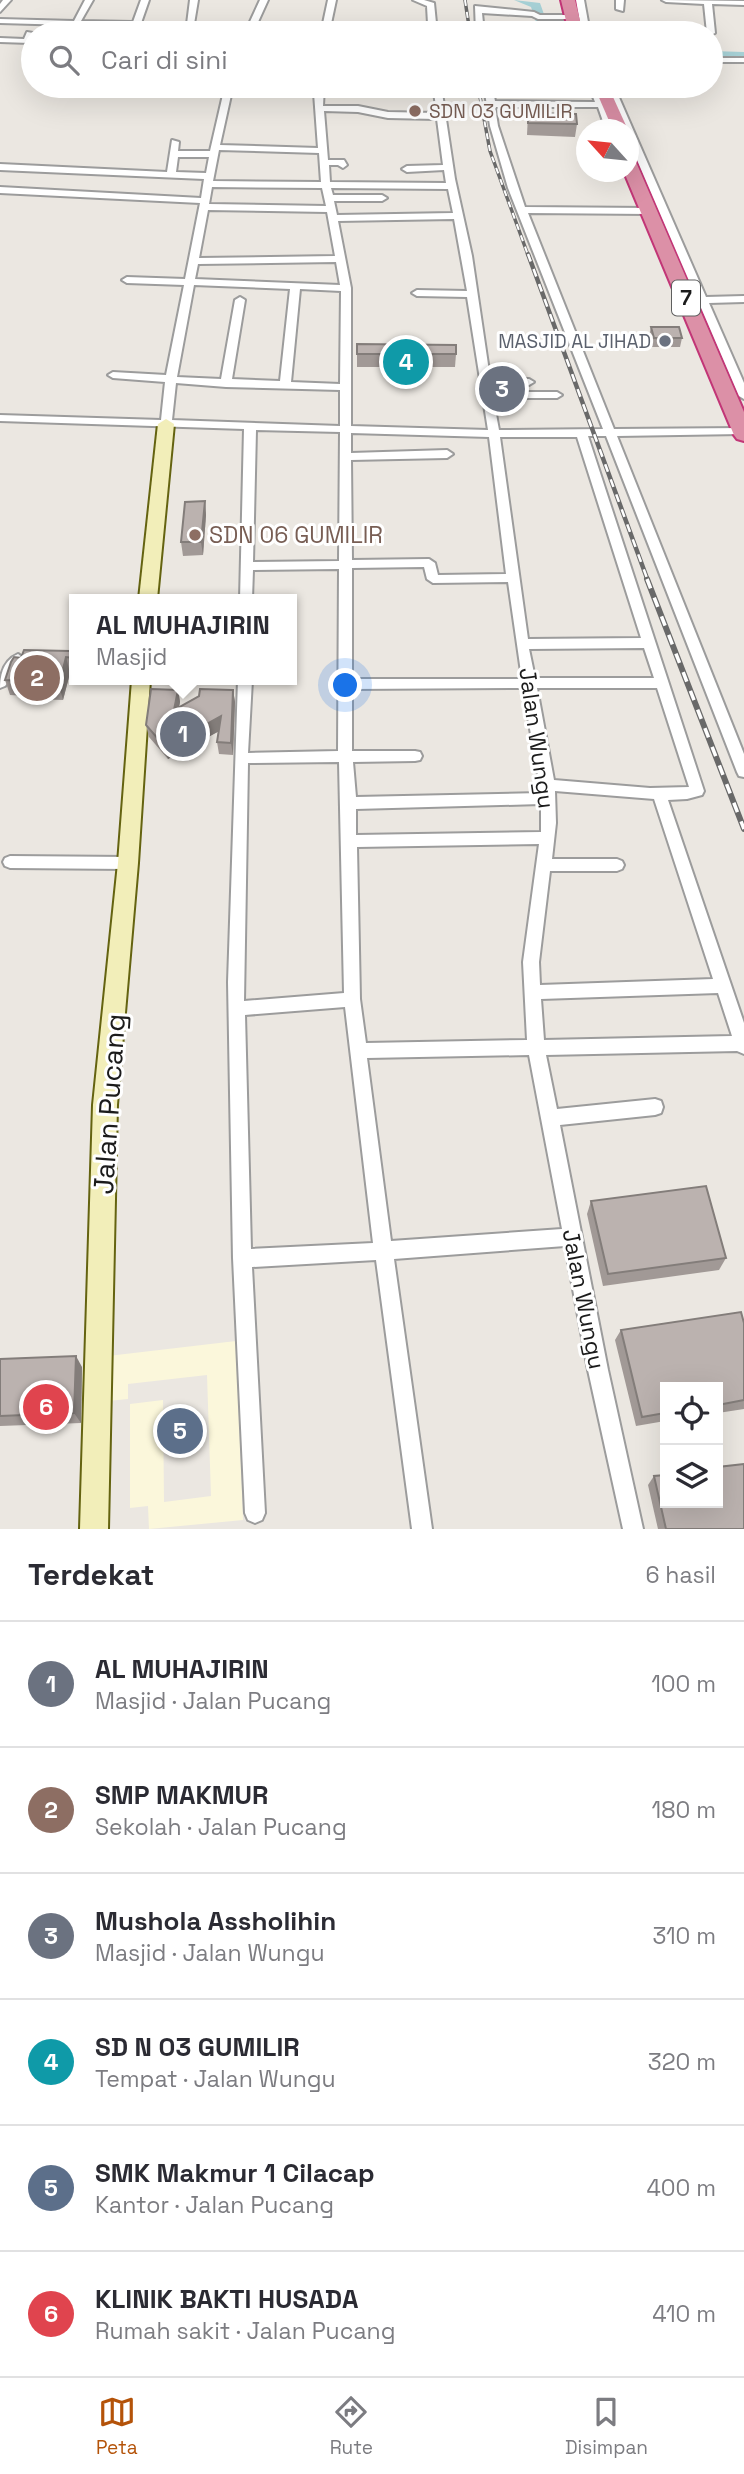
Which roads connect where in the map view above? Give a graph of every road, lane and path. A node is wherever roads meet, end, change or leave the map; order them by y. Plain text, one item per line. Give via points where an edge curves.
1 (7, 0) edge
2 (89, 0) edge
3 (145, 0) edge
4 (194, 0) edge
5 (264, 0) edge
6 (332, 0) edge
7 (419, 0) edge
8 (569, 0) edge
9 (580, 0) edge
10 (666, 0) edge
11 (708, 2) junction
12 (744, 4) edge
13 (0, 10) edge
14 (571, 17) junction
15 (0, 21) edge
16 (21, 21) edge
17 (77, 21) edge
18 (137, 21) edge
19 (191, 21) edge
20 (254, 21) edge
21 (328, 21) edge
22 (432, 21) edge
23 (479, 21) edge
24 (572, 21) edge
25 (573, 21) edge
26 (584, 21) edge
27 (710, 21) edge
28 (0, 40) edge
29 (21, 41) edge
30 (723, 57) edge
31 (743, 61) edge
32 (226, 98) edge
33 (319, 98) edge
34 (439, 98) edge
35 (490, 98) edge
36 (602, 98) edge
37 (615, 98) edge
38 (491, 104) junction
39 (319, 108) junction
40 (442, 116) junction
41 (609, 116) edge
42 (175, 142) dead end
43 (214, 150) junction
44 (324, 151) junction
45 (175, 154) junction
46 (325, 163) junction
47 (344, 165) dead end
48 (0, 167) edge
49 (449, 167) junction
50 (407, 169) dead end
51 (639, 171) edge
52 (171, 175) junction
53 (209, 180) junction
54 (632, 182) edge
55 (636, 182) edge
56 (326, 184) junction
57 (452, 186) junction
58 (0, 190) edge
59 (329, 198) junction
60 (382, 198) dead end
61 (204, 204) junction
62 (522, 210) junction
63 (647, 211) junction
64 (333, 213) junction
65 (457, 216) junction
66 (341, 259) junction
67 (194, 261) junction
68 (127, 280) dead end
69 (189, 284) junction
70 (295, 288) junction
71 (346, 288) junction
72 (416, 293) dead end
73 (471, 294) junction
74 (744, 299) edge
75 (240, 300) dead end
76 (698, 300) junction
77 (744, 366) edge
78 (727, 367) junction
79 (113, 375) dead end
80 (171, 379) junction
81 (485, 381) junction
82 (529, 382) dead end
83 (226, 384) junction
84 (285, 385) junction
85 (345, 387) junction
86 (487, 395) junction
87 (557, 395) dead end
88 (744, 396) edge
89 (0, 418) edge
90 (166, 424) junction
91 (250, 426) junction
92 (344, 429) junction
93 (581, 432) junction
94 (610, 432) junction
95 (743, 432) edge
96 (495, 433) junction
97 (447, 454) dead end
98 (345, 457) junction
99 (344, 564) junction
100 (246, 566) junction
101 (513, 578) junction
102 (149, 594) edge
103 (246, 594) edge
104 (651, 643) junction
105 (522, 645) junction
106 (38, 657) edge
107 (0, 683) edge
108 (662, 683) junction
109 (344, 684) junction
110 (141, 685) edge
111 (245, 685) edge
112 (530, 685) junction
113 (345, 756) junction
114 (415, 756) dead end
115 (240, 758) junction
116 (744, 772) edge
117 (548, 791) junction
118 (659, 793) junction
119 (349, 803) junction
120 (547, 838) junction
121 (349, 841) junction
122 (10, 862) dead end
123 (128, 863) junction
124 (544, 865) junction
125 (617, 865) dead end
126 (723, 985) junction
127 (533, 992) junction
128 (352, 999) junction
129 (237, 1009) junction
130 (743, 1045) edge
131 (536, 1046) junction
132 (359, 1051) junction
133 (654, 1107) dead end
134 (549, 1118) junction
135 (572, 1237) junction
136 (384, 1251) junction
137 (242, 1258) junction
138 (255, 1513) dead end
139 (94, 1529) edge
140 (422, 1529) edge
141 (633, 1529) edge

1 - 13 street
2 - 17 street
3 - 18 street
4 - 19 street
5 - 20 street
6 - 21 street
7 - 22 street via 431,5
8 - 14 highway
8 - 25 highway
9 - 26 street
10 - 11 street
11 - 12 street
11 - 27 street
14 - 23 street via 478,9
14 - 24 highway
15 - 16 street
28 - 29 street
30 - 31 street
32 - 43 street
33 - 39 street
34 - 40 street, Jalan Wungu
35 - 38 street
36 - 41 highway
37 - 76 street
38 - 41 street
38 - 62 street
39 - 40 street via 388,116
39 - 44 street
40 - 49 street, Jalan Wungu
42 - 45 street
43 - 44 street
43 - 45 street
43 - 53 street
44 - 46 street
45 - 52 street
46 - 47 street
46 - 56 street
48 - 52 street
49 - 50 street
49 - 57 street, Jalan Wungu
51 - 76 highway, 7
52 - 53 street
53 - 56 street
53 - 61 street
54 - 63 street
55 - 63 highway, 7
56 - 57 street
56 - 59 street
57 - 65 street, Jalan Wungu
58 - 61 street
59 - 60 street
59 - 64 street
61 - 64 street
61 - 67 street
62 - 63 street
62 - 94 street
63 - 95 highway, 7
64 - 65 street
64 - 66 street
65 - 73 street, Jalan Wungu
66 - 67 street
66 - 71 street
67 - 69 street
68 - 69 street
69 - 70 street
69 - 80 street
70 - 71 street
70 - 84 street
71 - 85 street
72 - 73 street
73 - 81 street, Jalan Wungu
74 - 76 street
75 - 83 street
76 - 78 highway, 7
77 - 78 street
78 - 88 street
78 - 95 highway, 7
79 - 80 street
80 - 83 street
80 - 90 street
81 - 82 street
81 - 86 street, Jalan Wungu
83 - 84 street
84 - 85 street
85 - 92 street
86 - 87 street
86 - 96 street, Jalan Wungu
89 - 90 street
90 - 91 street
90 - 102 street
91 - 92 street
91 - 100 street
92 - 96 street
92 - 98 street
93 - 94 street
93 - 96 street
93 - 104 street
94 - 95 street
94 - 116 street
96 - 101 street, Jalan Wungu
97 - 98 street
98 - 99 street
99 - 100 street
99 - 101 street via 429,563 434,579
99 - 109 street
100 - 103 street
101 - 105 street, Jalan Wungu
104 - 105 street
104 - 108 street
105 - 112 street, Jalan Wungu
106 - 107 street via 16,660
108 - 112 street
108 - 118 street via 698,788 691,794
109 - 112 street
109 - 113 street
110 - 123 street, Jalan Pucang
111 - 115 street
112 - 117 street, Jalan Wungu
113 - 114 street
113 - 115 street
113 - 119 street
115 - 129 street
117 - 118 street
117 - 119 street
117 - 120 street, Jalan Wungu
118 - 126 street
119 - 121 street
120 - 121 street
120 - 124 street, Jalan Wungu
121 - 128 street
122 - 123 street
123 - 139 street, Jalan Pucang via 105,1105
124 - 125 street
124 - 127 street, Jalan Wungu via 531,962
126 - 127 street
126 - 130 street
127 - 131 street, Jalan Wungu
128 - 129 street
128 - 132 street
129 - 137 street
130 - 131 street
131 - 132 street
131 - 134 street, Jalan Wungu
132 - 136 street
133 - 134 street
134 - 135 street, Jalan Wungu
135 - 136 street
135 - 141 street, Jalan Wungu
136 - 137 street
136 - 140 street
137 - 138 street

